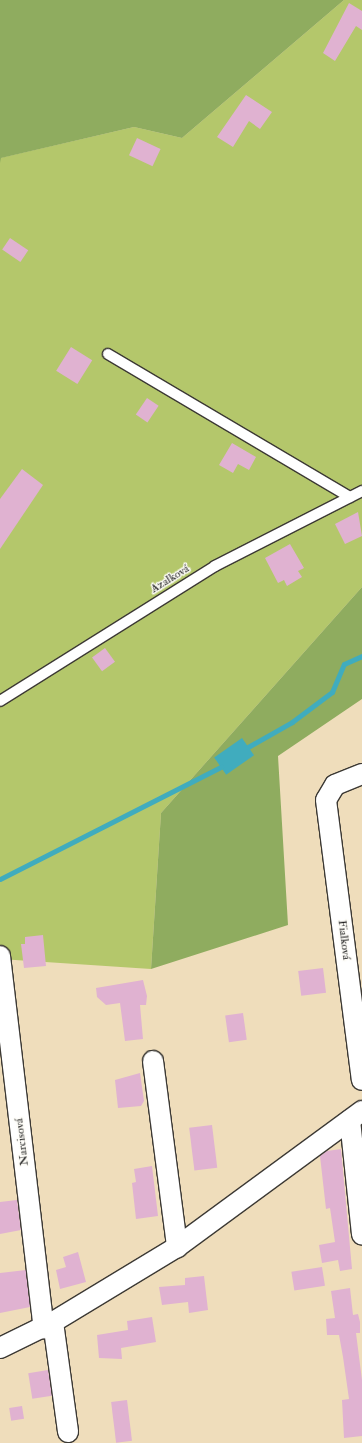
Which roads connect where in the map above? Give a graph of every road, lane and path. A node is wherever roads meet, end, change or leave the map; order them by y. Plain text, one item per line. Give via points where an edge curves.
1 (108, 354) dead end
2 (362, 491) edge
3 (350, 496) junction
4 (0, 701) edge
5 (362, 774) edge
6 (0, 956) edge
7 (153, 1061) dead end
8 (362, 1080) edge
9 (356, 1115) edge
10 (362, 1234) edge
11 (177, 1247) junction
12 (48, 1325) junction
13 (0, 1348) edge
14 (68, 1432) dead end

1 - 3 lane
2 - 3 lane, Azalková
3 - 4 lane, Azalková via 215,566
5 - 8 street, Fialková via 335,785 326,800
6 - 12 street, Narcisová
7 - 11 street
9 - 10 street
9 - 11 street
11 - 12 street
12 - 13 street
12 - 14 street, Narcisová

